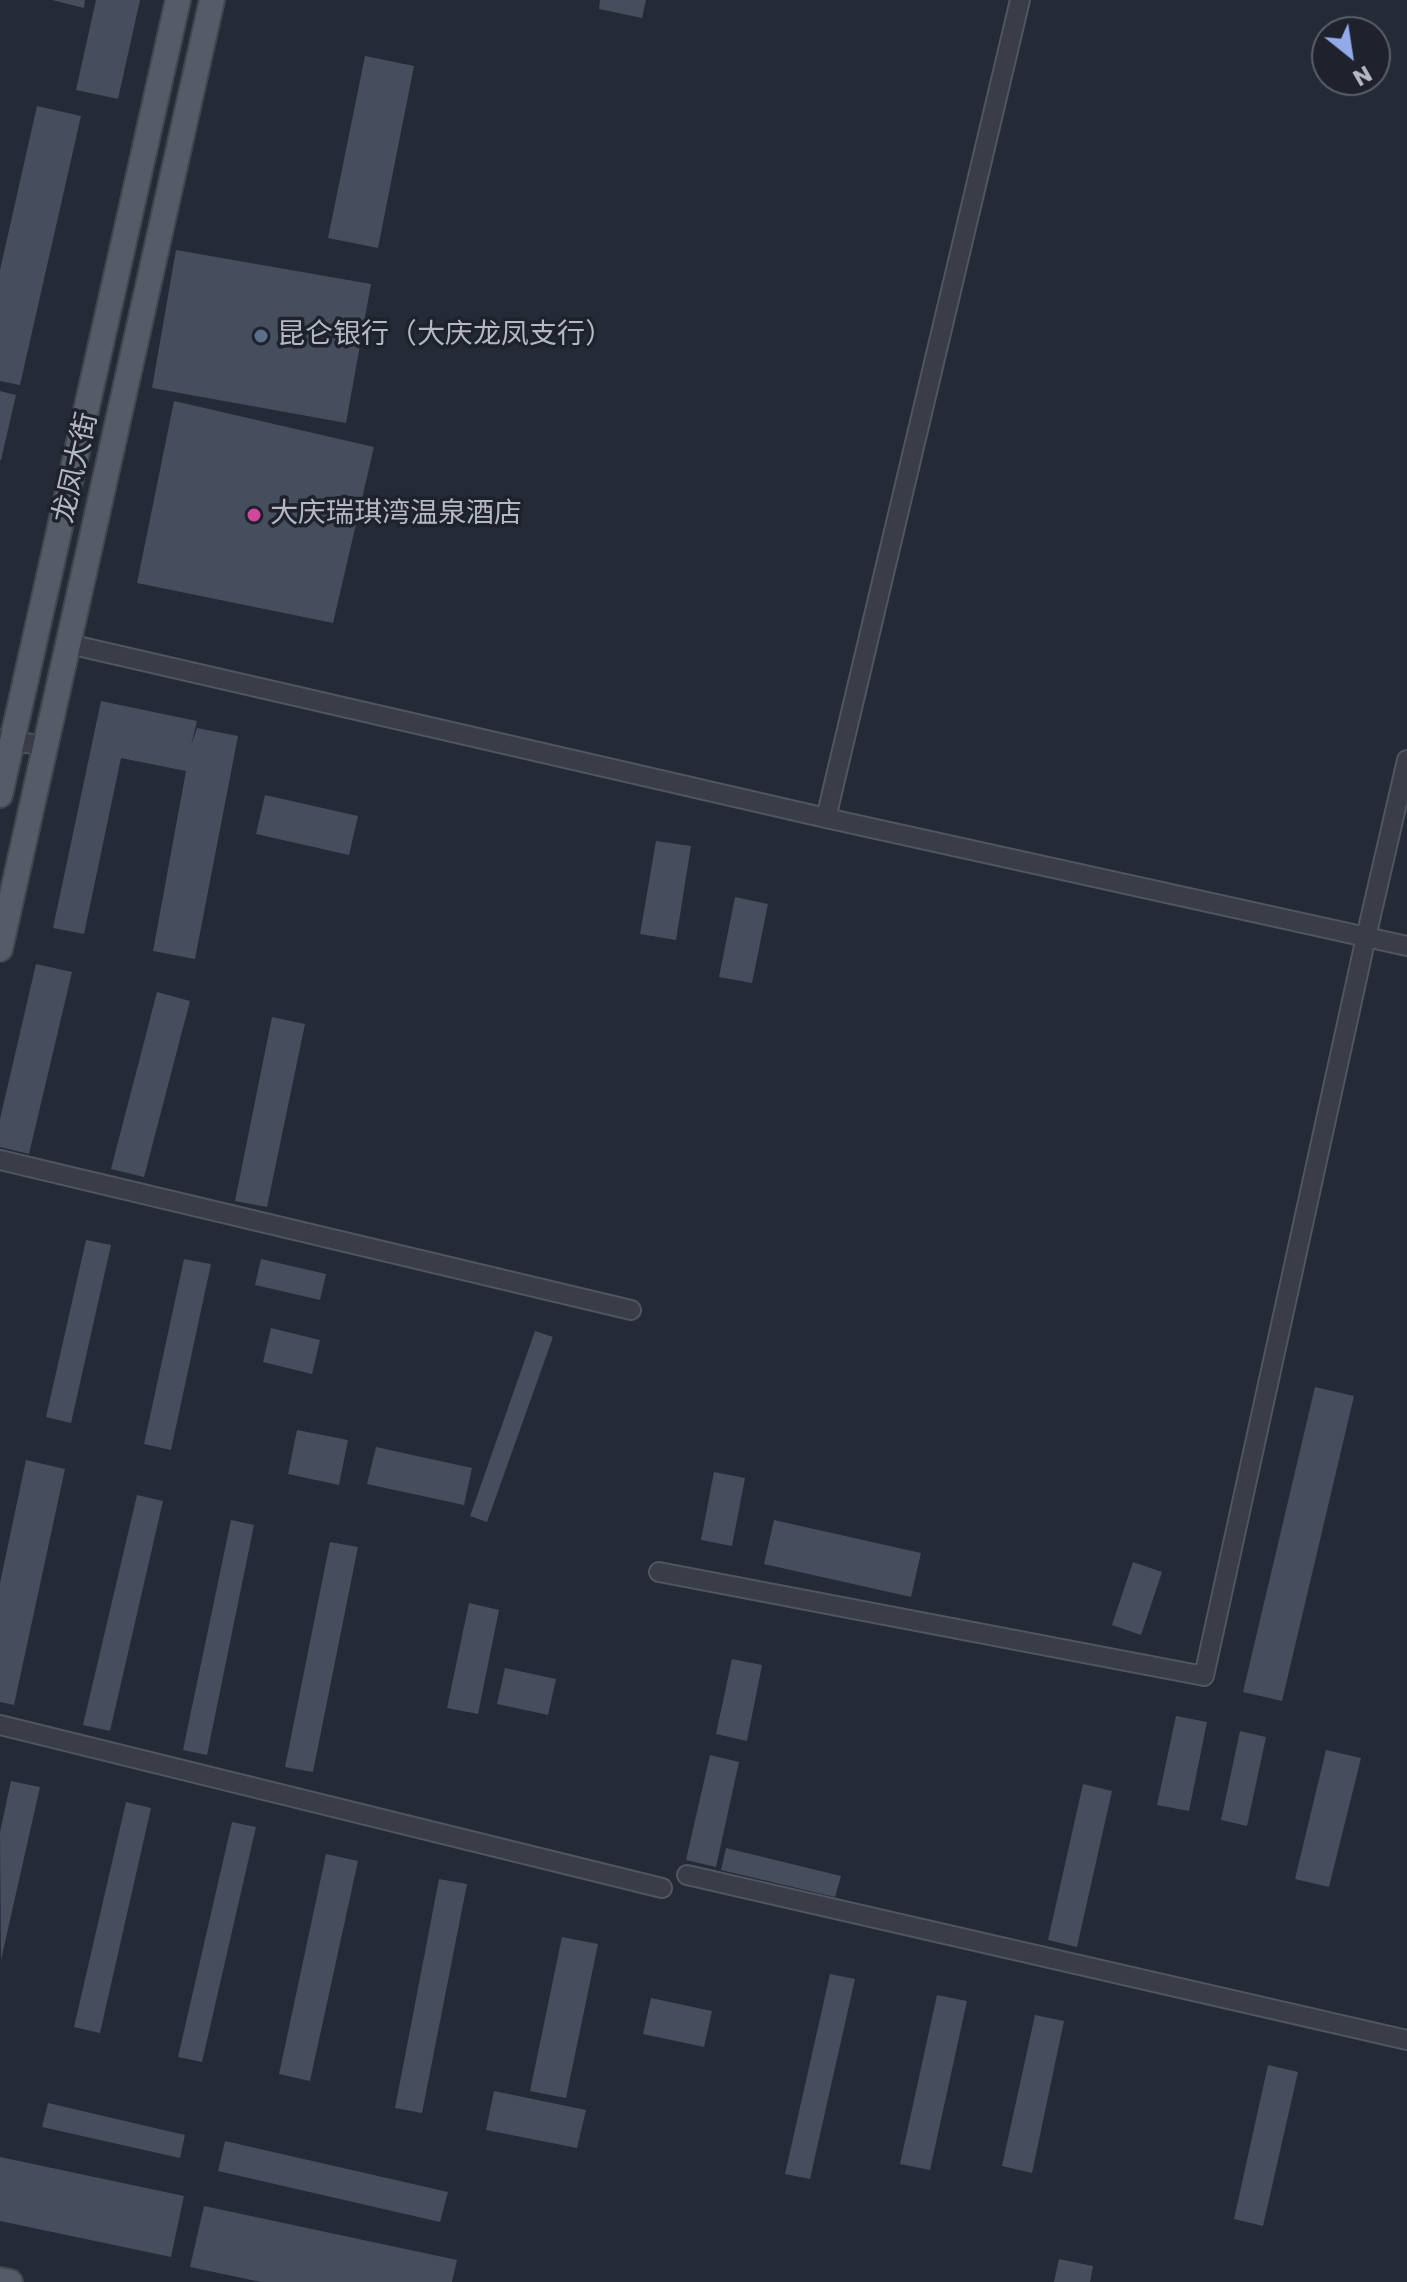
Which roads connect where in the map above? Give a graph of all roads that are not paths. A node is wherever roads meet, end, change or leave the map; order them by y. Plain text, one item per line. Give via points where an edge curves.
1 (178, 0) edge
2 (212, 0) edge
3 (1020, 0) edge
4 (69, 644) junction
5 (6, 740) edge
6 (46, 746) junction
7 (1407, 760) edge
8 (0, 795) edge
9 (826, 818) junction
10 (1366, 937) junction
11 (1407, 946) edge
12 (0, 949) edge
13 (0, 1160) edge
14 (631, 1310) dead end
15 (659, 1572) dead end
16 (0, 1725) edge
17 (687, 1875) dead end
18 (662, 1888) dead end
19 (1407, 2040) edge
20 (0, 2280) edge
21 (10, 2282) edge

1 - 5 main road, 龙凤大街
2 - 4 main road, 龙凤大街
3 - 9 street
4 - 6 main road, 龙凤大街
4 - 9 street
5 - 6 street
5 - 8 main road, 龙凤大街
6 - 12 main road, 龙凤大街
7 - 10 street
9 - 10 street
10 - 11 street
10 - 15 street via 1204,1676
13 - 14 street
16 - 18 street
17 - 19 street
20 - 21 main road

